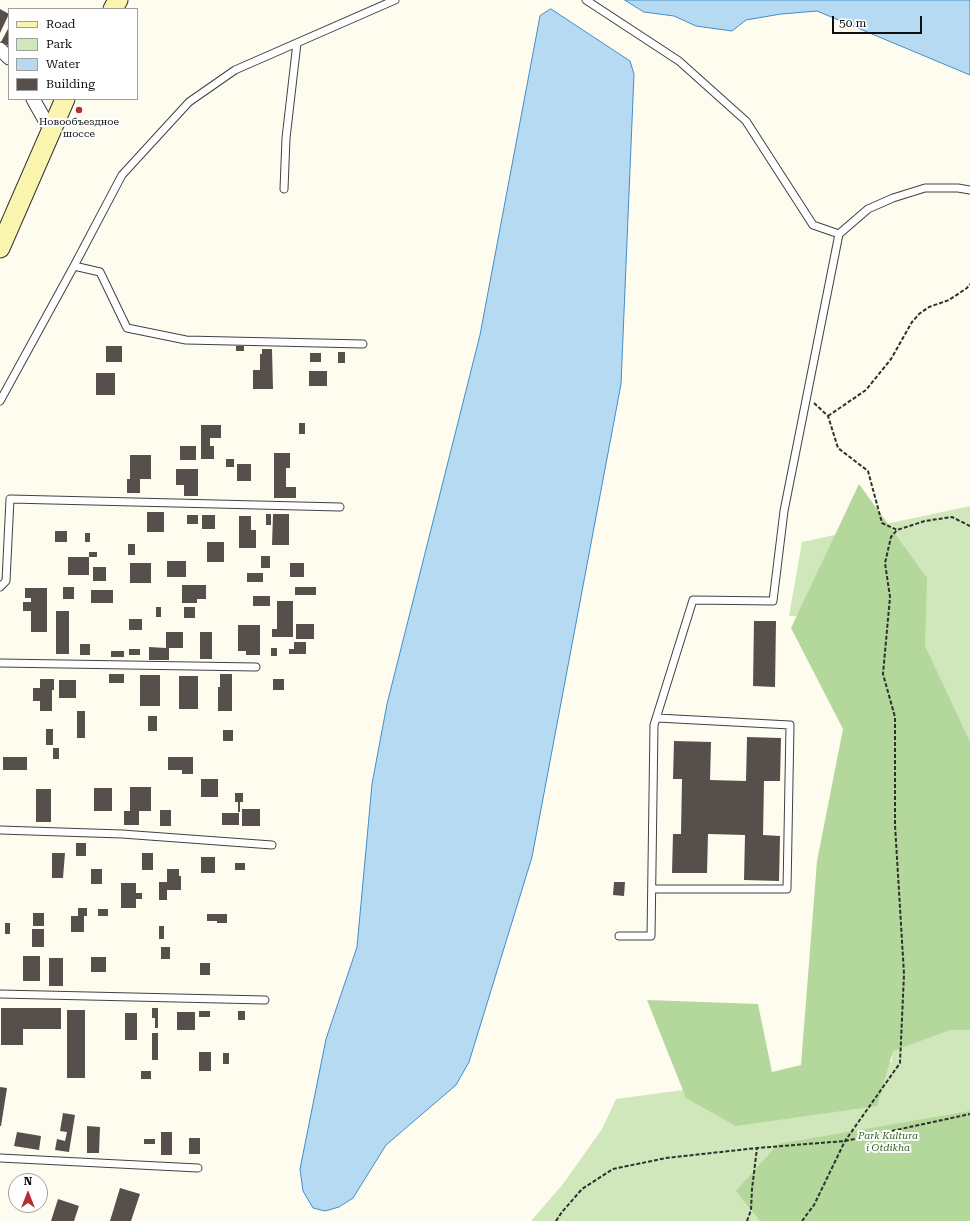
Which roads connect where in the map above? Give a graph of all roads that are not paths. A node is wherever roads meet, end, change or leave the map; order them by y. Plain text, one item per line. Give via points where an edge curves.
1 (395, 0) edge
2 (586, 0) edge
3 (297, 43) junction
4 (0, 49) edge
5 (8, 57) edge
6 (34, 100) edge
7 (65, 100) edge
8 (51, 131) junction
9 (284, 189) dead end
10 (970, 190) edge
11 (839, 234) junction
12 (0, 248) edge
13 (74, 266) junction
14 (362, 344) dead end
15 (0, 401) edge
16 (340, 507) dead end
17 (0, 587) edge
18 (0, 663) edge
19 (256, 666) dead end
20 (656, 718) junction
21 (0, 830) edge
22 (272, 845) dead end
23 (652, 889) junction
24 (619, 936) dead end
25 (0, 994) edge
26 (265, 1000) dead end
27 (0, 1158) edge
28 (198, 1168) dead end

1 - 3 lane
2 - 11 lane via 679,61 746,121 812,225
3 - 9 lane via 286,138
3 - 13 lane via 235,70 188,102 122,175
4 - 5 street
6 - 8 street
7 - 8 main road
8 - 12 main road
10 - 11 lane via 925,188 893,198 868,209
11 - 20 lane via 784,511 773,602 693,600
13 - 14 lane via 100,272 127,328 186,340
13 - 15 lane
16 - 17 lane via 10,499 6,580
18 - 19 lane
20 - 23 lane
20 - 23 lane via 790,725 787,889
21 - 22 lane via 122,834
23 - 24 lane via 651,936
25 - 26 lane
27 - 28 lane

